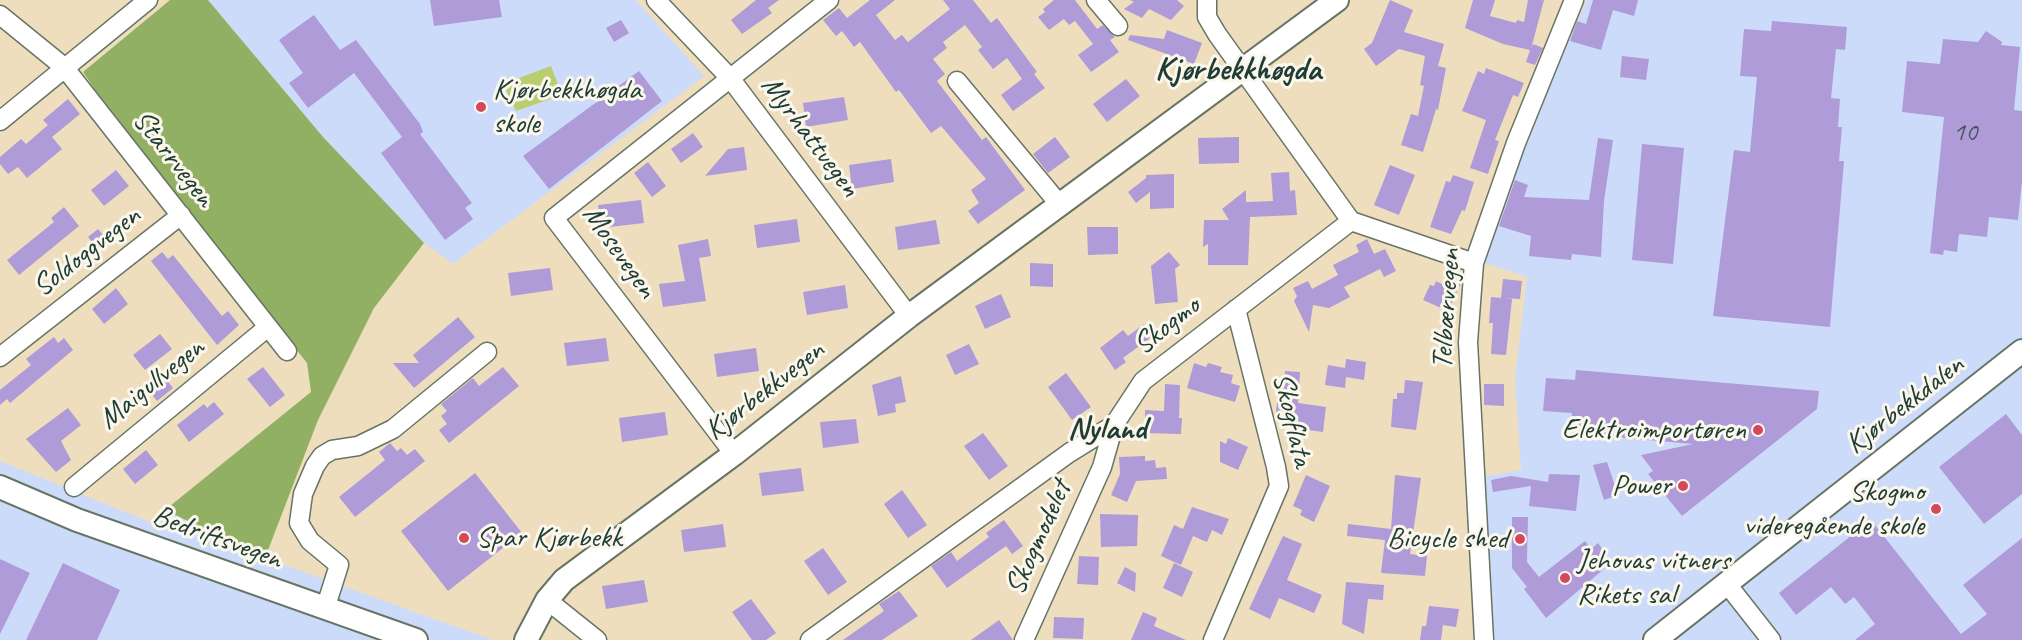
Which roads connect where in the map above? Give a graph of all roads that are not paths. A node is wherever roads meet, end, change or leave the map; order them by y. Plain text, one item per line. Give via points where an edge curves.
1 (148, 0) edge
2 (656, 0) edge
3 (829, 0) edge
4 (1096, 0) edge
5 (1207, 0) edge
6 (1337, 0) edge
7 (1574, 0) edge
8 (0, 15) edge
9 (1119, 26) dead end
10 (64, 67) junction
11 (1243, 70) junction
12 (729, 78) junction
13 (957, 81) dead end
14 (0, 121) edge
15 (1060, 205) junction
16 (181, 215) junction
17 (1352, 221) junction
18 (1473, 263) junction
19 (1236, 309) junction
20 (909, 316) junction
21 (268, 327) junction
22 (287, 351) dead end
23 (2022, 351) edge
24 (487, 352) dead end
25 (0, 357) edge
26 (1114, 425) junction
27 (734, 454) junction
28 (0, 487) edge
29 (74, 487) dead end
30 (1727, 584) junction
31 (547, 600) junction
32 (325, 609) junction
33 (416, 640) edge
34 (526, 640) edge
35 (597, 640) edge
36 (810, 640) edge
37 (1024, 640) edge
38 (1213, 640) edge
39 (1484, 640) edge
40 (1655, 640) edge
41 (1771, 640) edge

1 - 10 street
2 - 12 street, Myrhattvegen
3 - 12 street, Mosevegen
4 - 9 street
5 - 11 street via 1207,17
6 - 11 street, Kjørbekkvegen
7 - 18 street, Telbærvegen
8 - 10 street, Starrvegen
10 - 14 street
10 - 16 street, Starrvegen
11 - 15 street, Kjørbekkvegen
11 - 17 street
12 - 20 street, Myrhattvegen
12 - 27 street, Mosevegen via 554,218
13 - 15 street
15 - 20 street, Kjørbekkvegen
16 - 21 street, Starrvegen
16 - 25 street, Soldoggvegen
17 - 18 street
17 - 19 street, Skogmo
18 - 39 street, Telbærvegen via 1468,342
19 - 26 street, Skogmo via 1143,381
19 - 38 street, Skogflata via 1279,486
20 - 27 street, Kjørbekkvegen
21 - 22 street, Starrvegen
21 - 29 street, Maigullvegen
23 - 30 street, Kjørbekkdalen
24 - 32 street via 393,429 358,446 332,450 315,466 303,494 299,523 310,541 328,552 339,565
26 - 36 street, Skogmo via 1069,453
26 - 37 street, Skogmodelet via 1102,467
27 - 31 street, Kjørbekkvegen via 572,574
28 - 32 street, Bedriftsvegen via 77,520
30 - 40 street, Kjørbekkdalen
30 - 41 street
31 - 34 street, Kjørbekkvegen
31 - 35 street
32 - 33 street, Bedriftsvegen

